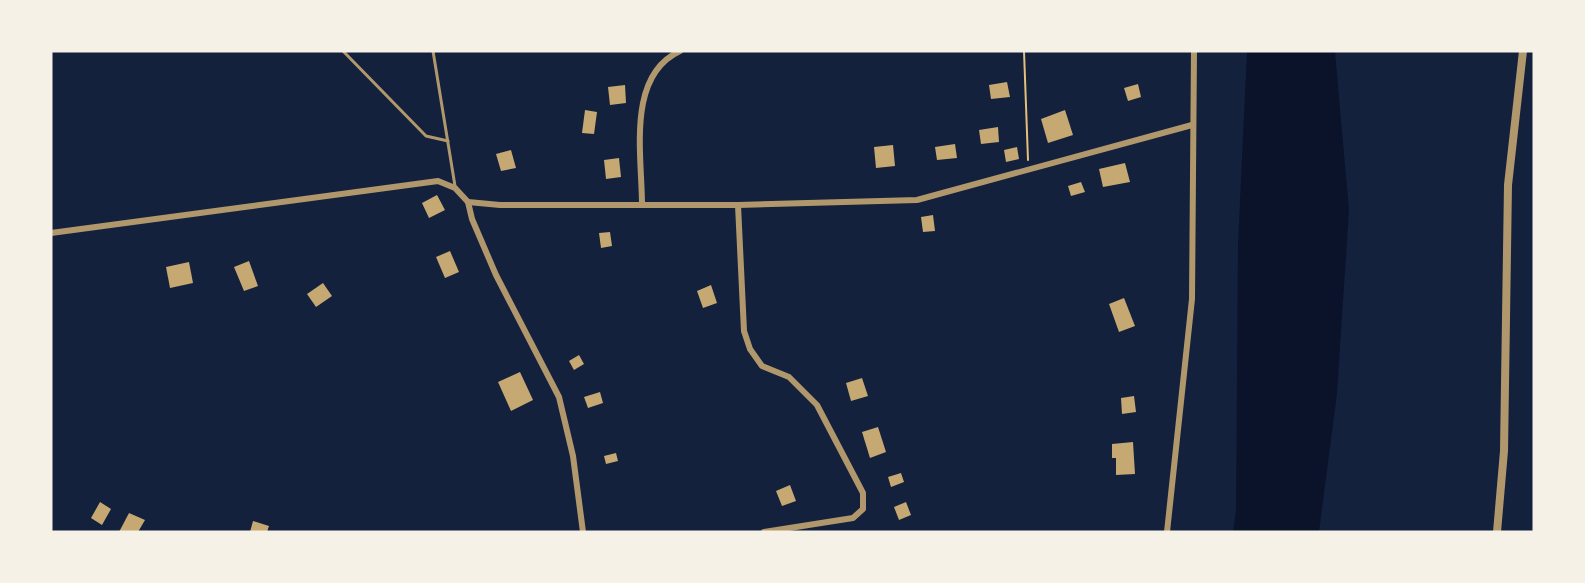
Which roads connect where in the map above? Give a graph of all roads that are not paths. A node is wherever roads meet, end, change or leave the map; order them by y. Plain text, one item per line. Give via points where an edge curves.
1 (343, 51) edge
2 (432, 51) edge
3 (680, 51) edge
4 (1194, 51) edge
5 (1523, 51) edge
6 (1192, 125) junction
7 (448, 141) junction
8 (455, 188) junction
9 (468, 202) junction
10 (642, 205) junction
11 (738, 205) junction
12 (51, 233) edge
13 (583, 532) edge
14 (764, 532) edge
15 (1167, 532) edge
16 (1497, 532) edge

1 - 7 lane via 426,136
2 - 7 lane
3 - 10 street via 666,58 650,77 642,103
4 - 6 street
5 - 16 street via 1508,185 1504,451
6 - 11 street via 917,200
6 - 15 street via 1192,299
7 - 8 lane
8 - 9 street
8 - 12 street via 438,182
9 - 10 street
9 - 13 street via 496,275 559,397 573,456
10 - 11 street
11 - 14 street via 744,331 750,349 762,366 789,377 817,405 863,493 863,509 853,518

